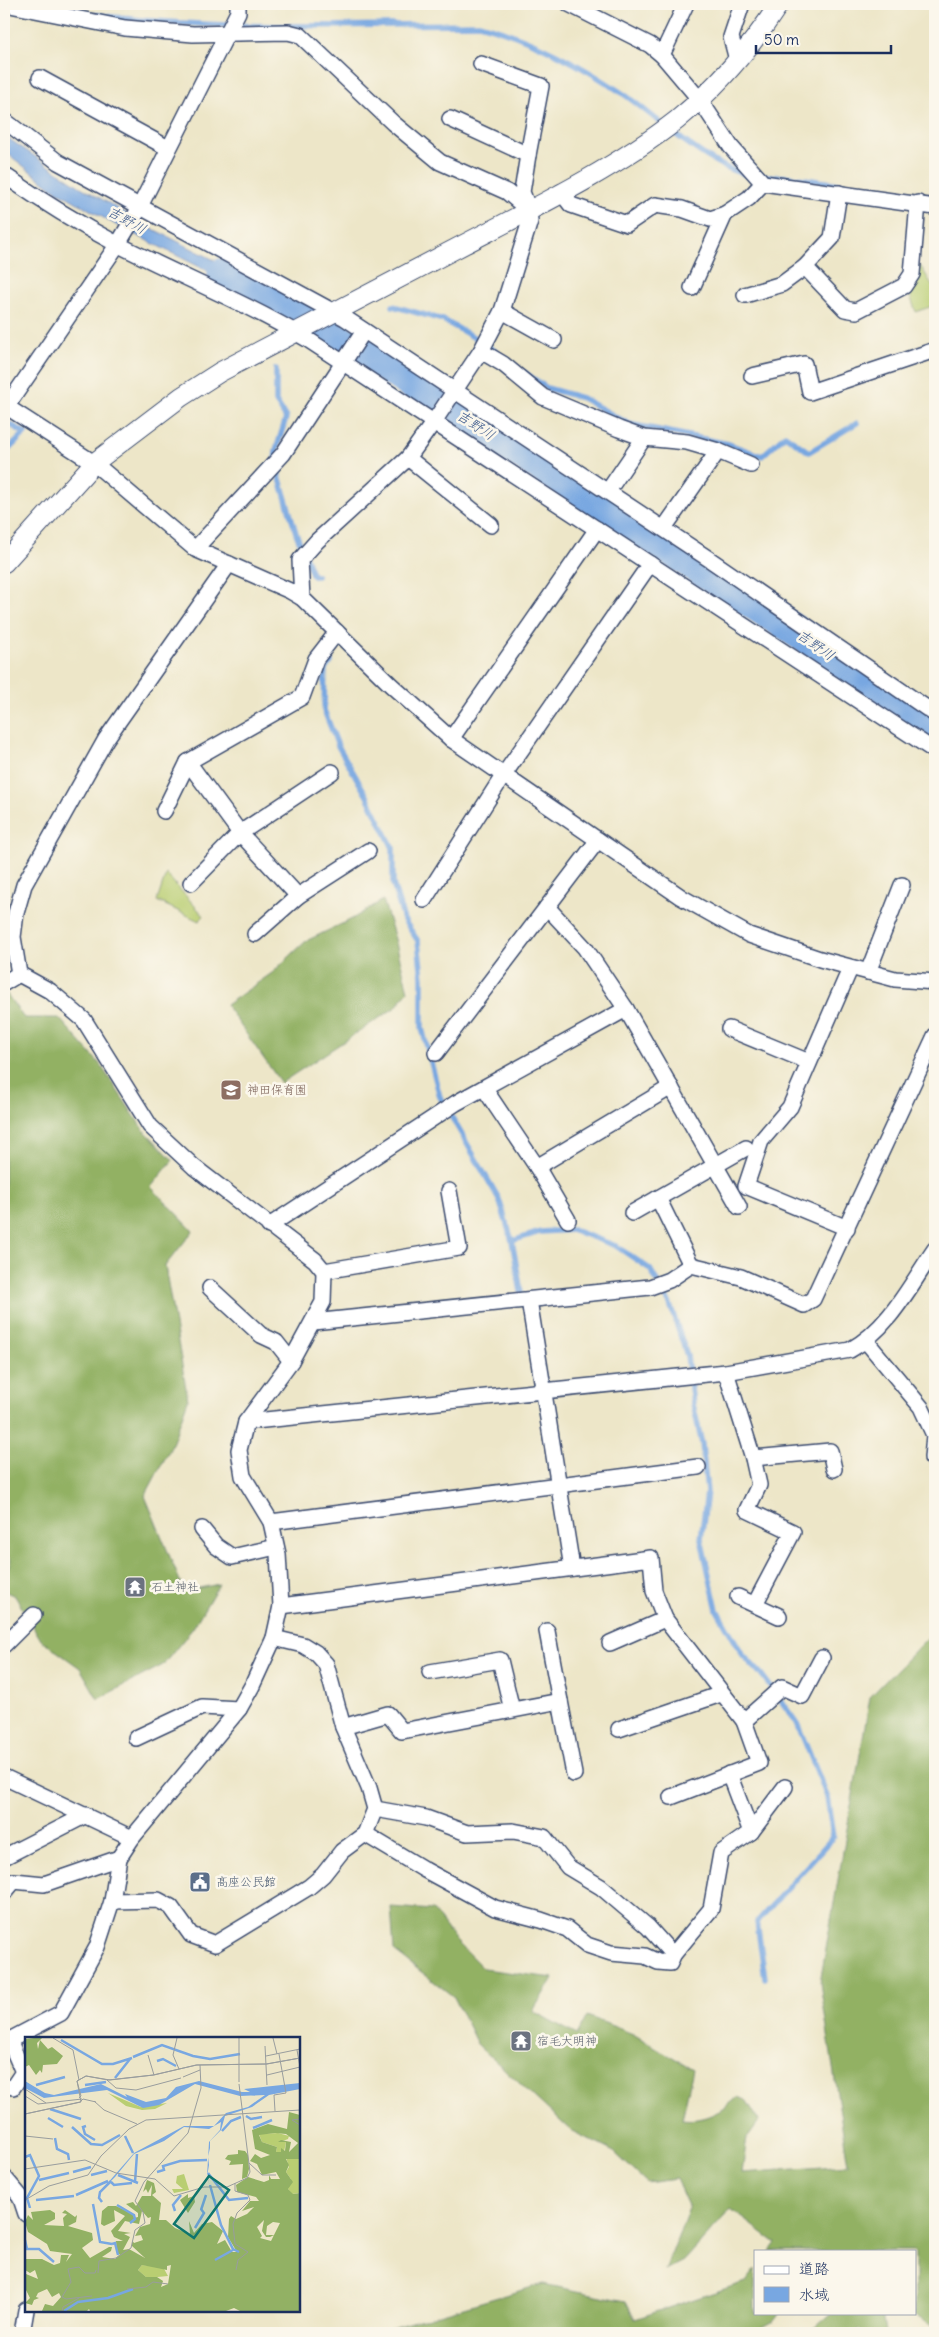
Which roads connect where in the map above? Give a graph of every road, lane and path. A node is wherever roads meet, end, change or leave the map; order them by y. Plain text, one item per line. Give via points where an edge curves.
1 (5, 4) edge
2 (569, 4) edge
3 (686, 4) edge
4 (742, 4) edge
5 (779, 4) edge
6 (238, 8) edge
7 (589, 8) edge
8 (229, 30) junction
9 (662, 55) junction
10 (737, 60) junction
11 (481, 64) dead end
12 (40, 78) dead end
13 (700, 100) junction
14 (450, 119) dead end
15 (4, 120) edge
16 (168, 148) junction
17 (528, 155) junction
18 (4, 174) edge
19 (763, 183) junction
20 (560, 192) junction
21 (839, 193) junction
22 (918, 203) junction
23 (935, 207) edge
24 (138, 210) junction
25 (529, 210) junction
26 (725, 214) junction
27 (121, 239) junction
28 (805, 267) junction
29 (692, 288) dead end
30 (745, 294) dead end
31 (502, 311) junction
32 (330, 314) junction
33 (301, 330) junction
34 (363, 334) junction
35 (554, 340) dead end
36 (484, 346) junction
37 (935, 350) edge
38 (345, 361) junction
39 (752, 376) dead end
40 (452, 394) junction
41 (5, 406) edge
42 (435, 420) junction
43 (644, 438) junction
44 (718, 450) junction
45 (408, 458) junction
46 (94, 463) junction
47 (751, 465) dead end
48 (608, 491) junction
49 (491, 525) dead end
50 (664, 528) junction
51 (597, 529) junction
52 (195, 549) junction
53 (4, 563) edge
54 (229, 564) junction
55 (650, 564) junction
56 (302, 598) junction
57 (337, 632) junction
58 (935, 714) edge
59 (451, 740) junction
60 (935, 751) edge
61 (188, 762) junction
62 (332, 772) dead end
63 (503, 776) junction
64 (164, 812) dead end
65 (240, 833) junction
66 (598, 840) junction
67 (368, 851) dead end
68 (191, 883) dead end
69 (902, 884) dead end
70 (298, 896) junction
71 (424, 900) dead end
72 (547, 907) junction
73 (254, 934) dead end
74 (8, 936) edge
75 (850, 968) junction
76 (868, 972) junction
77 (18, 974) junction
78 (4, 982) edge
79 (935, 982) edge
80 (626, 1009) junction
81 (729, 1029) dead end
82 (935, 1036) edge
83 (436, 1053) dead end
84 (809, 1062) junction
85 (671, 1087) junction
86 (484, 1088) junction
87 (746, 1148) dead end
88 (716, 1166) junction
89 (537, 1167) junction
90 (449, 1191) dead end
91 (658, 1198) junction
92 (739, 1207) dead end
93 (632, 1213) dead end
94 (568, 1220) dead end
95 (269, 1226) junction
96 (847, 1228) junction
97 (935, 1249) edge
98 (691, 1265) junction
99 (324, 1271) junction
100 (210, 1288) dead end
101 (529, 1300) junction
102 (313, 1322) junction
103 (866, 1342) junction
104 (291, 1361) junction
105 (726, 1372) junction
106 (543, 1392) junction
107 (246, 1422) junction
108 (753, 1458) junction
109 (935, 1458) edge
110 (698, 1467) dead end
111 (834, 1468) dead end
112 (559, 1483) junction
113 (270, 1522) junction
114 (202, 1529) dead end
115 (276, 1547) junction
116 (572, 1568) junction
117 (738, 1597) dead end
118 (755, 1604) junction
119 (281, 1606) junction
120 (34, 1615) dead end
121 (779, 1616) dead end
122 (665, 1619) junction
123 (547, 1631) dead end
124 (274, 1638) junction
125 (610, 1643) dead end
126 (4, 1646) edge
127 (822, 1658) dead end
128 (430, 1672) dead end
129 (721, 1694) junction
130 (560, 1701) junction
131 (239, 1709) junction
132 (512, 1710) junction
133 (744, 1721) junction
134 (343, 1727) junction
135 (619, 1729) dead end
136 (136, 1738) dead end
137 (574, 1774) dead end
138 (729, 1774) junction
139 (4, 1777) edge
140 (785, 1787) dead end
141 (671, 1797) dead end
142 (375, 1809) junction
143 (86, 1815) junction
144 (751, 1832) junction
145 (365, 1834) junction
146 (132, 1838) junction
147 (4, 1857) edge
148 (119, 1858) junction
149 (4, 1893) edge
150 (112, 1901) junction
151 (673, 1955) junction
152 (7, 2042) edge
153 (13, 2087) dead end
154 (4, 2178) edge
155 (25, 2211) edge
156 (26, 2312) edge
157 (22, 2333) edge

1 - 8 street via 125,28 193,34
2 - 7 street
3 - 9 street
4 - 10 street via 731,38
5 - 10 street
6 - 8 street
7 - 9 street
8 - 16 street
8 - 25 street via 300,35 393,123 440,162 507,192
9 - 13 street
10 - 13 street
11 - 17 street via 541,86
12 - 16 street
13 - 19 street via 731,147
13 - 20 street via 654,136
14 - 17 street
15 - 24 street via 58,162
16 - 24 street
17 - 25 street via 522,192
18 - 27 street via 52,208
19 - 21 street
19 - 26 street via 750,198
20 - 25 street
20 - 26 street via 571,205 627,224 655,205 682,209 710,219
21 - 22 street
21 - 28 street via 832,238
22 - 23 street
22 - 28 street via 912,274 904,286 856,311 844,309
24 - 27 street
24 - 32 street
25 - 31 street via 530,221
25 - 32 street
26 - 29 street
27 - 33 street
27 - 41 street
28 - 30 street via 782,284
31 - 35 street
31 - 36 street
32 - 33 street
32 - 34 street
33 - 38 street
33 - 46 street via 180,397
34 - 38 street
34 - 40 street
36 - 40 street
36 - 43 street via 543,397
37 - 39 street via 810,392 804,364
38 - 42 street
38 - 52 street via 283,454
40 - 42 street
40 - 48 street
41 - 46 street
42 - 45 street
42 - 51 street
43 - 44 street via 687,442
43 - 48 street
44 - 47 street
44 - 50 street
45 - 49 street
45 - 56 street via 300,560
46 - 52 street
46 - 53 street
48 - 50 street
50 - 58 street
51 - 55 street
51 - 59 street
52 - 54 street
54 - 56 street
54 - 74 street via 106,739 24,885
55 - 60 street
55 - 63 street
56 - 57 street
57 - 59 street
57 - 61 street via 316,659 302,697
59 - 63 street
61 - 64 street
61 - 65 street
62 - 65 street
63 - 66 street
63 - 71 street
65 - 68 street
65 - 70 street
66 - 72 street
66 - 75 street via 681,897 749,935
67 - 70 street
69 - 76 street
70 - 73 street
72 - 80 street via 585,948
72 - 83 street
74 - 77 street
75 - 76 street
75 - 84 street
76 - 79 street via 895,979
77 - 78 street
77 - 95 street via 50,991 84,1020 150,1126 194,1167
80 - 85 street
80 - 86 street
81 - 84 street
82 - 96 street
84 - 96 street via 790,1107 761,1142 746,1186
85 - 88 street
85 - 89 street
86 - 89 street
86 - 95 street via 456,1103
87 - 88 street
88 - 91 street
88 - 92 street
89 - 94 street
90 - 99 street via 458,1248
91 - 93 street
91 - 98 street
95 - 99 street via 315,1260
96 - 98 street via 813,1299 804,1304 741,1277
97 - 103 street via 891,1314
98 - 101 street via 669,1280 650,1287
99 - 102 street via 323,1302
100 - 104 street via 261,1335 276,1342
101 - 102 street
101 - 106 street
102 - 104 street
103 - 105 street via 850,1350
103 - 109 street via 920,1407 934,1435 932,1458
104 - 107 street
105 - 106 street
105 - 108 street
106 - 107 street
106 - 112 street
107 - 113 street via 239,1450 243,1476
108 - 111 street via 830,1451
108 - 118 street via 759,1485 747,1510 793,1532
110 - 112 street
112 - 113 street
112 - 116 street
113 - 115 street
114 - 115 street via 216,1546 232,1557
115 - 119 street
116 - 119 street
116 - 122 street via 650,1558 654,1591
117 - 118 street
118 - 121 street
119 - 124 street
120 - 126 street
122 - 125 street
122 - 129 street
123 - 130 street
124 - 131 street
124 - 134 street via 303,1644 326,1664
127 - 133 street via 802,1696 782,1687
128 - 132 street via 500,1660
129 - 133 street
129 - 135 street
130 - 132 street
130 - 137 street
131 - 136 street via 202,1707
131 - 146 street
132 - 134 street via 402,1731 388,1714
133 - 138 street via 759,1763
134 - 142 street
138 - 141 street
138 - 144 street
139 - 143 street
140 - 144 street
142 - 145 street
142 - 151 street via 426,1818 467,1833 513,1831 544,1837 568,1867 601,1887 648,1927
143 - 146 street
143 - 147 street
144 - 151 street via 721,1853 711,1909
145 - 150 street via 342,1851 309,1887 215,1944 191,1935 171,1907 158,1900
145 - 151 street via 496,1908 567,1929 587,1945 610,1953 645,1956 658,1962 670,1963
146 - 148 street
148 - 149 street via 44,1884 14,1880
148 - 150 street
150 - 152 street via 97,1947 61,2013
152 - 153 street via 23,2072
154 - 155 street via 20,2196
156 - 157 street

